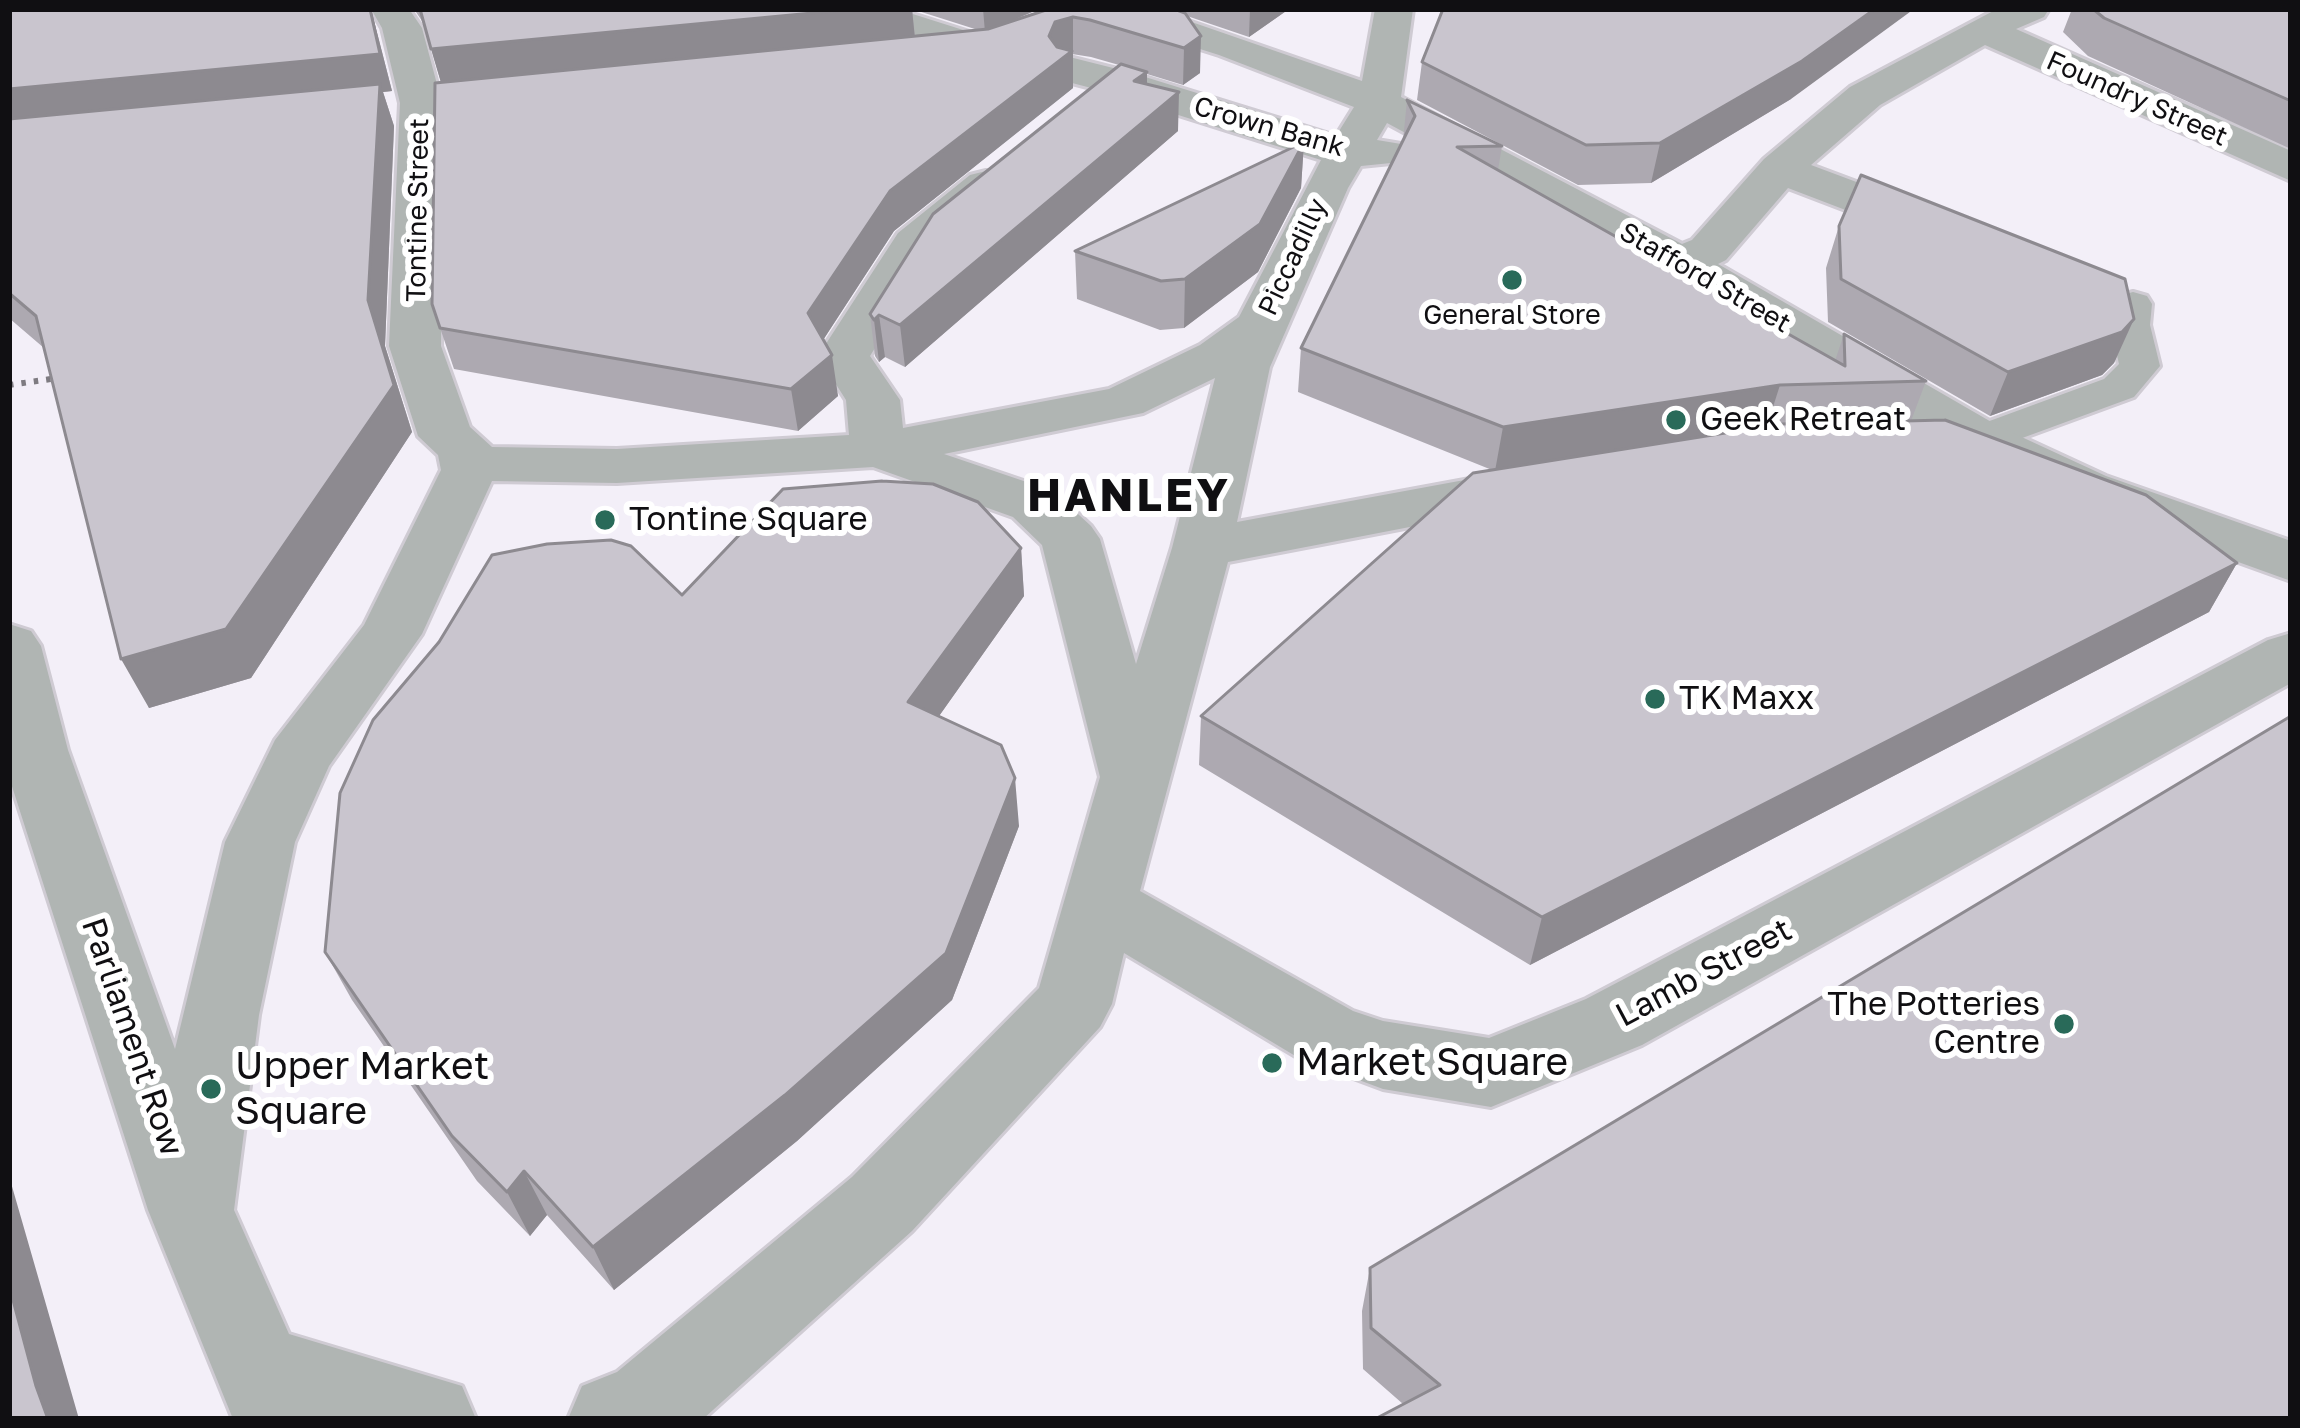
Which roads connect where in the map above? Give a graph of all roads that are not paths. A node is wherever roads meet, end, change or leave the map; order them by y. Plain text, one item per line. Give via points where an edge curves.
1 (390, 9) edge
2 (867, 9) edge
3 (1113, 9) edge
4 (1394, 9) edge
5 (2030, 9) edge
6 (1046, 27) edge
7 (1983, 29) junction
8 (990, 49) junction
9 (895, 58) edge
10 (468, 99) edge
11 (1379, 101) junction
12 (421, 104) junction
13 (374, 108) edge
14 (1345, 153) junction
15 (1024, 154) edge
16 (1483, 155) junction
17 (2291, 168) edge
18 (1780, 169) junction
19 (1978, 245) edge
20 (1680, 262) junction
21 (2089, 287) edge
22 (2133, 304) joint
23 (1239, 341) junction
24 (1980, 439) junction
25 (1902, 447) edge
26 (878, 450) junction
27 (469, 470) junction
28 (1584, 478) edge
29 (1202, 548) junction
30 (2291, 562) edge
31 (9, 646) edge
32 (2291, 655) edge
33 (1134, 777) junction
34 (1100, 903) junction
35 (191, 1210) junction
36 (271, 1395) edge
37 (429, 1419) edge
38 (615, 1419) edge

1 - 12 street, Tontine Street
2 - 8 lane
3 - 11 street, Stafford Street
4 - 11 street, Piccadilly
5 - 7 street
6 - 8 street
7 - 17 street, Foundry Street
7 - 18 street via 1865,96
8 - 9 street
8 - 14 street, Crown Bank via 1096,95
10 - 12 street
11 - 14 street, Piccadilly
11 - 16 street, Stafford Street
12 - 13 street
12 - 27 street, Tontine Street via 416,346 446,436 465,448
14 - 16 street, Crown Bank
14 - 23 street, Piccadilly
15 - 26 street via 915,244 844,356 873,400
16 - 20 street, Stafford Street
18 - 19 street
18 - 20 street via 1709,250
20 - 24 street, Stafford Street
21 - 22 street
22 - 24 lane via 2140,366 2119,388
23 - 26 street via 1124,401
23 - 29 street, Piccadilly via 1244,367
24 - 25 street
24 - 30 street, Stafford Street via 2086,488
26 - 27 street via 617,466 502,461
26 - 33 street via 1033,504 1070,539
27 - 35 street via 391,634 299,757 260,842 220,1015
28 - 29 street
29 - 33 street, Piccadilly
31 - 35 street, Parliament Row via 34,750
32 - 34 street, Lamb Street via 1614,1022 1491,1073 1383,1055 1325,1034
33 - 34 street, Piccadilly
34 - 38 street, Piccadilly via 1073,1004 882,1204 641,1412
35 - 36 street, Parliament Row
36 - 37 street

